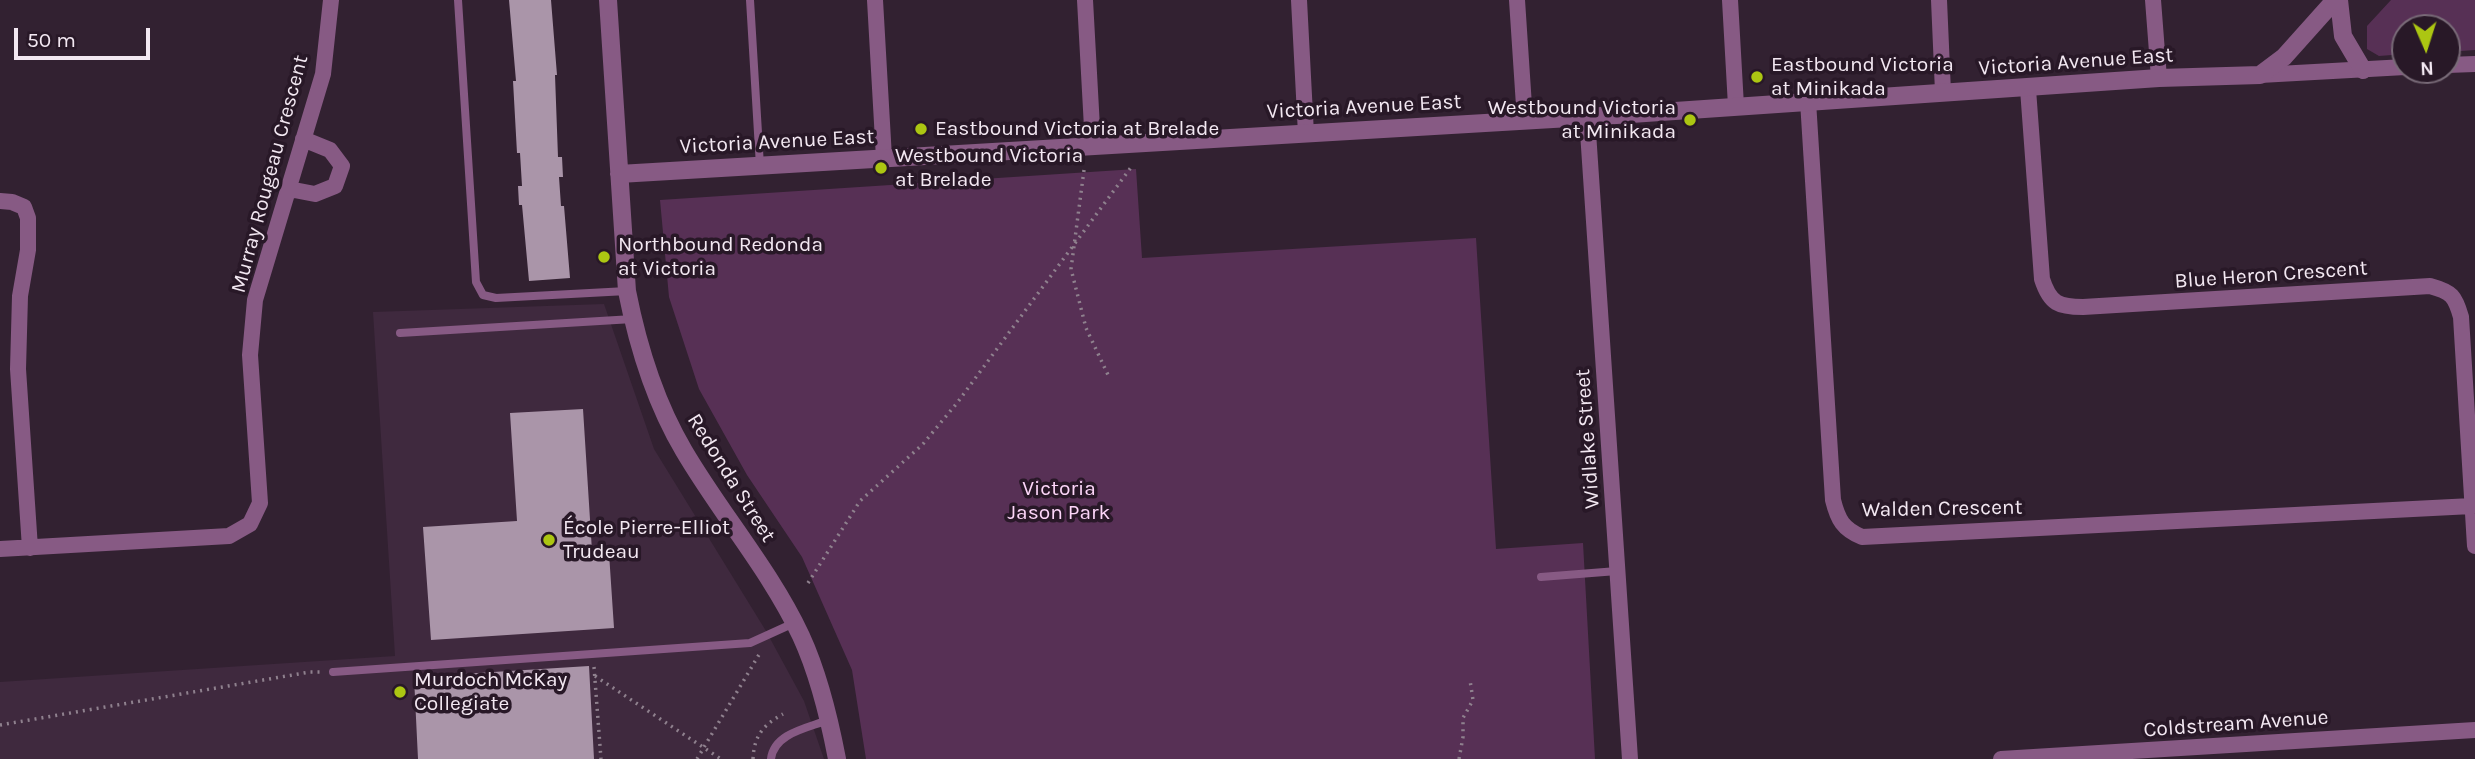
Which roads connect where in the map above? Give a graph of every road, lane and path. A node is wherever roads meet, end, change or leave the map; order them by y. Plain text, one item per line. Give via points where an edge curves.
1 (331, 0) edge
2 (458, 0) edge
3 (608, 0) edge
4 (751, 0) edge
5 (874, 0) edge
6 (1085, 0) edge
7 (1299, 0) edge
8 (1517, 0) edge
9 (1730, 0) edge
10 (1939, 0) edge
11 (2153, 0) edge
12 (2337, 0) edge
13 (2391, 68) edge
14 (2363, 70) junction
15 (2260, 75) junction
16 (2160, 78) junction
17 (2028, 89) junction
18 (1943, 92) junction
19 (1808, 101) junction
20 (1736, 106) junction
21 (1587, 117) junction
22 (1525, 121) junction
23 (1306, 134) junction
24 (303, 139) junction
25 (1093, 146) junction
26 (884, 158) junction
27 (760, 166) junction
28 (1132, 166) dead end
29 (1084, 170) dead end
30 (619, 174) junction
31 (289, 189) junction
32 (0, 201) edge
33 (1074, 246) junction
34 (627, 291) junction
35 (633, 319) junction
36 (400, 333) dead end
37 (1109, 377) dead end
38 (2472, 506) junction
39 (2475, 546) edge
40 (30, 548) junction
41 (0, 549) edge
42 (1617, 571) junction
43 (1541, 577) dead end
44 (808, 583) dead end
45 (794, 623) junction
46 (761, 651) dead end
47 (592, 654) junction
48 (333, 672) joint
49 (596, 676) junction
50 (1470, 680) dead end
51 (783, 714) dead end
52 (829, 720) junction
53 (0, 725) edge
54 (2475, 730) edge
55 (2279, 742) junction
56 (703, 748) junction
57 (2056, 757) edge
58 (601, 759) edge
59 (697, 759) edge
60 (722, 759) edge
61 (753, 759) edge
62 (771, 759) edge
63 (837, 759) edge
64 (1459, 759) edge
65 (1630, 759) edge
66 (2001, 759) edge
67 (2280, 759) edge

1 - 24 street, Murray Rougeau Crescent via 323,75
2 - 34 lane via 475,282 483,295 496,298
3 - 30 street, Redonda Street
4 - 27 lane
5 - 26 street
6 - 25 street
7 - 23 street
8 - 22 street
9 - 20 street
10 - 18 street
11 - 16 street
12 - 14 street via 2343,36
12 - 15 street via 2284,57
13 - 14 street, Victoria Avenue East
14 - 15 street, Victoria Avenue East
15 - 16 street, Victoria Avenue East
16 - 17 street, Victoria Avenue East
17 - 18 street, Victoria Avenue East
17 - 38 street, Blue Heron Crescent via 2042,279 2047,294 2062,307 2430,286 2448,291 2461,317
18 - 19 street, Victoria Avenue East
19 - 20 street, Victoria Avenue East
19 - 38 street, Walden Crescent via 1833,500 1847,531 1862,537
20 - 21 street, Victoria Avenue East
21 - 22 street, Victoria Avenue East
21 - 42 street, Widlake Street
22 - 23 street, Victoria Avenue East
23 - 25 street, Victoria Avenue East
24 - 31 street, Murray Rougeau Crescent
24 - 31 street via 330,150 342,166 335,186 315,194
25 - 26 street, Victoria Avenue East
26 - 27 street, Victoria Avenue East
27 - 30 street, Victoria Avenue East
28 - 33 path
29 - 33 path
30 - 34 street, Redonda Street
31 - 40 street, Murray Rougeau Crescent via 255,300 250,355 260,503 250,524 229,536
32 - 40 street via 24,207 28,218 18,369
33 - 37 path via 1071,269 1083,316
33 - 44 path via 923,444 860,501
34 - 35 street, Redonda Street
35 - 36 lane
35 - 45 street, Redonda Street via 652,382 683,450
38 - 39 street, Blue Heron Crescent
40 - 41 street, Murray Rougeau Crescent
42 - 43 lane
42 - 65 street, Widlake Street
45 - 47 lane via 750,643
45 - 52 street, Redonda Street
46 - 56 path
47 - 48 lane
47 - 49 path
48 - 53 path via 310,672
49 - 56 path
49 - 58 path
50 - 64 path via 1473,700 1462,718
51 - 61 path via 769,722 755,741
52 - 62 lane via 781,738
52 - 63 street, Redonda Street
54 - 55 street, Coldstream Avenue
55 - 57 street, Coldstream Avenue
55 - 67 street
56 - 59 path
56 - 60 path
57 - 66 street, Coldstream Avenue

